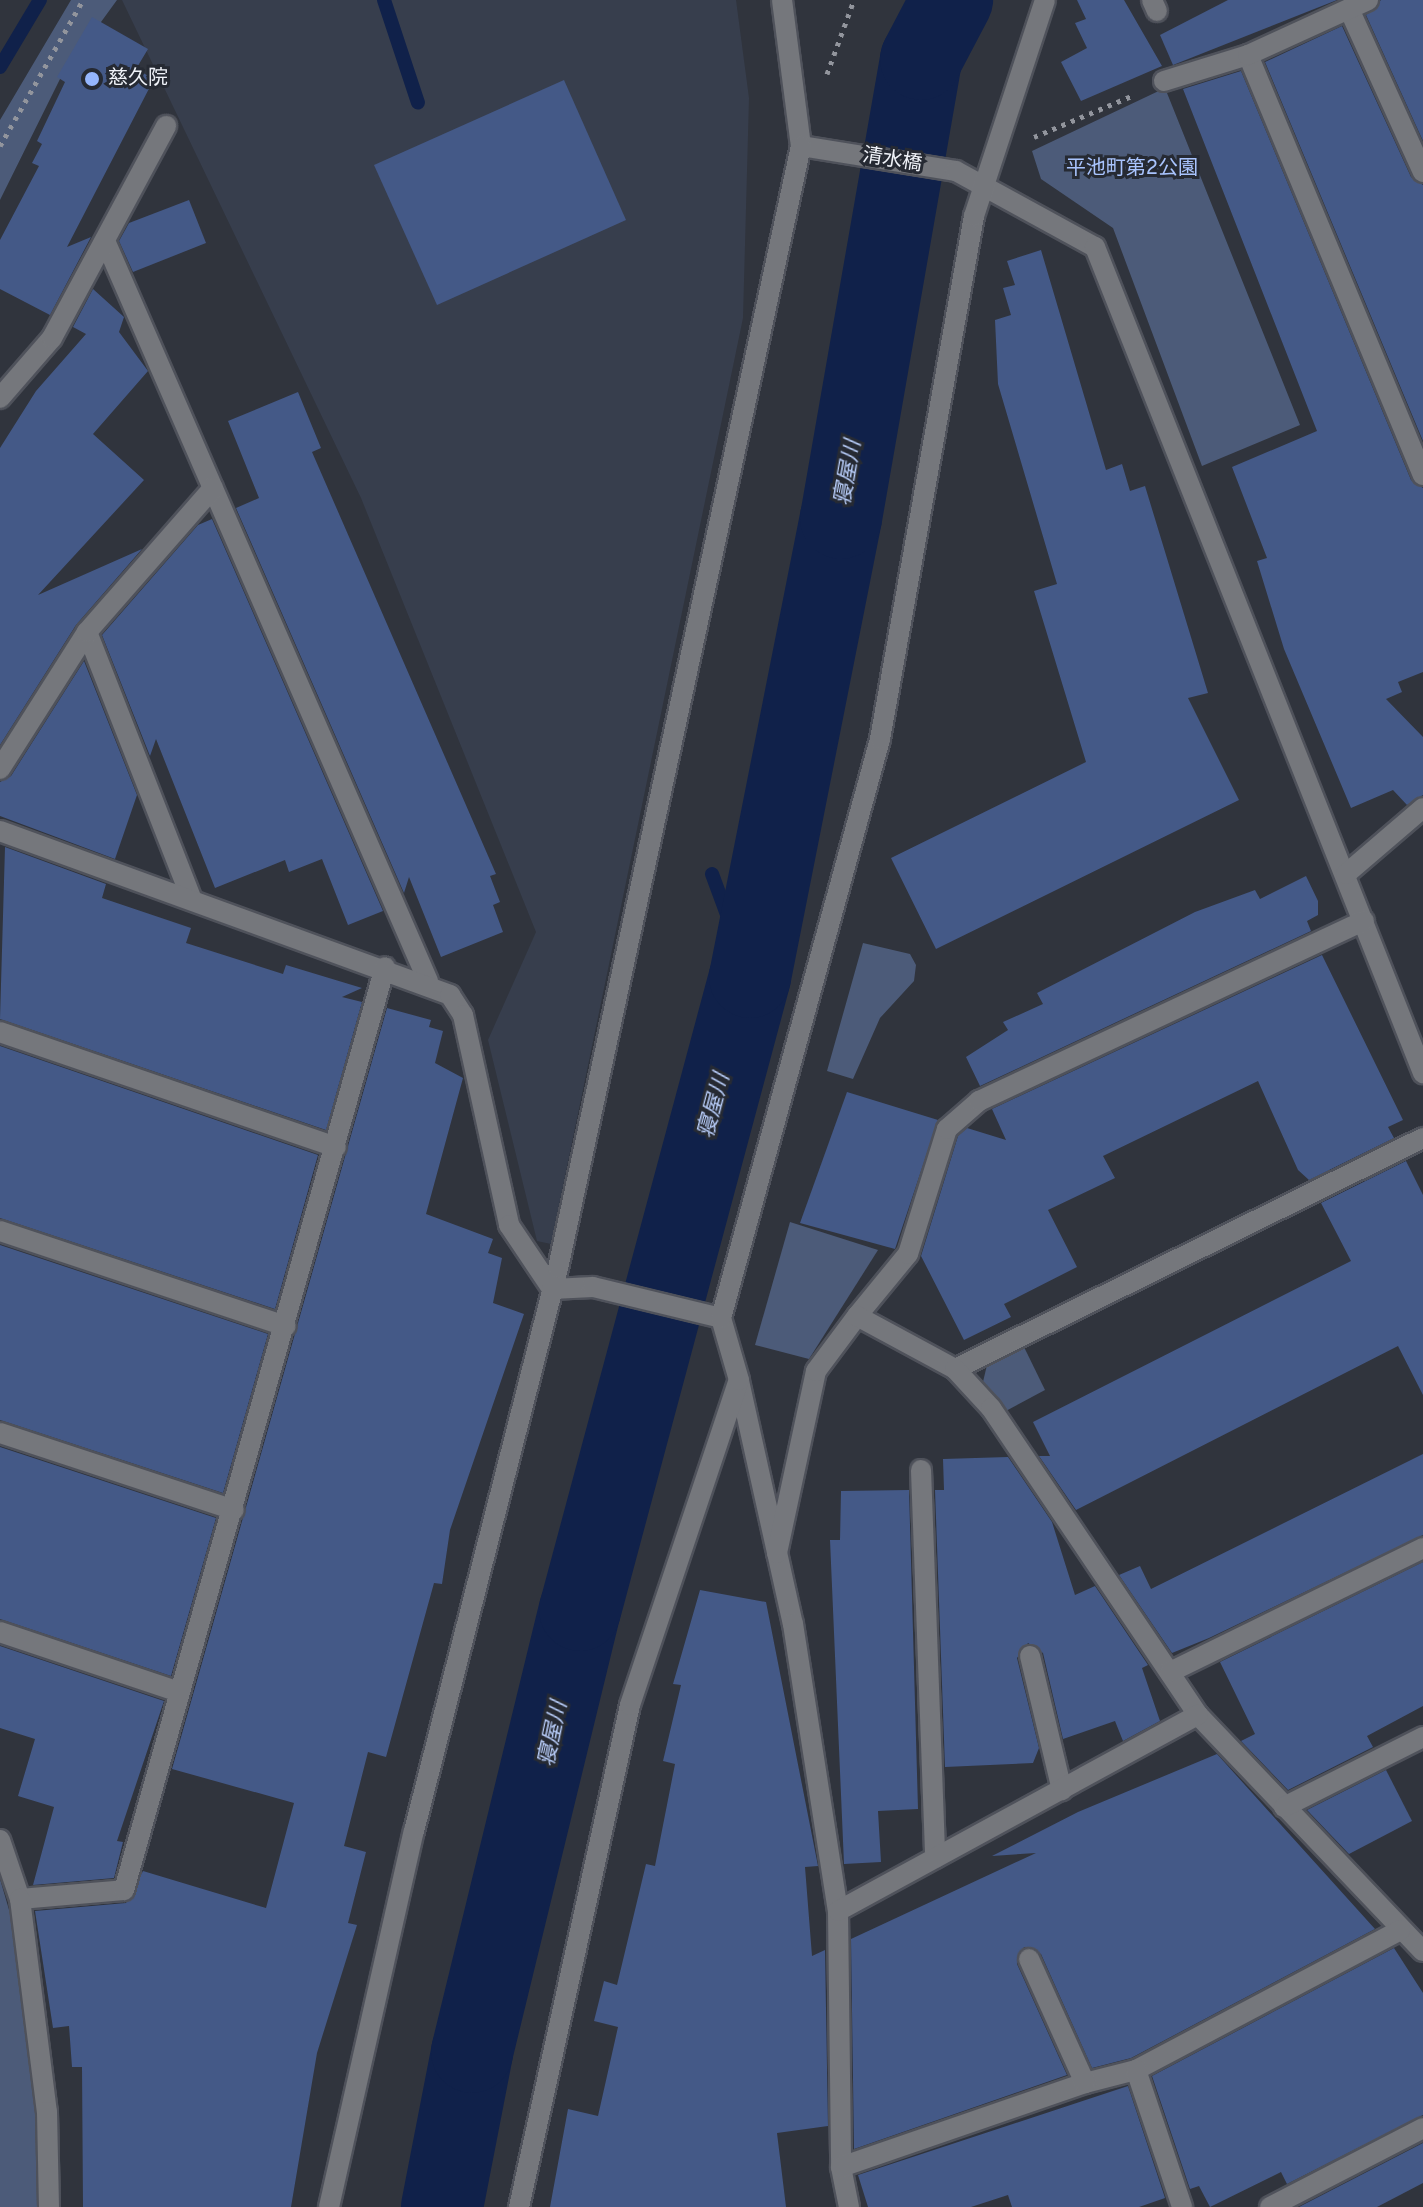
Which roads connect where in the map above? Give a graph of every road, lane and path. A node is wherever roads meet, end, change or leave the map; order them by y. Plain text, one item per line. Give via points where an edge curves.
1 (83, 0) edge
2 (782, 0) edge
3 (1045, 0) edge
4 (1368, 0) edge
5 (1349, 9) junction
6 (1248, 55) junction
7 (1164, 81) joint
8 (166, 126) dead end
9 (997, 138) junction
10 (0, 146) edge
11 (801, 146) junction
12 (1423, 172) edge
13 (987, 185) junction
14 (106, 243) junction
15 (0, 398) edge
16 (1423, 475) edge
17 (213, 488) junction
18 (87, 632) junction
19 (0, 769) edge
20 (1423, 808) edge
21 (0, 831) edge
22 (1346, 874) junction
23 (191, 898) junction
24 (1364, 921) junction
25 (385, 967) junction
26 (428, 981) junction
27 (0, 1032) edge
28 (1423, 1073) edge
29 (1423, 1138) edge
30 (336, 1147) junction
31 (0, 1231) edge
32 (552, 1289) junction
33 (857, 1316) junction
34 (721, 1318) junction
35 (286, 1326) junction
36 (955, 1369) junction
37 (739, 1380) junction
38 (0, 1433) edge
39 (921, 1470) dead end
40 (234, 1510) junction
41 (1423, 1548) edge
42 (777, 1553) junction
43 (0, 1632) edge
44 (1030, 1656) dead end
45 (1170, 1672) junction
46 (176, 1691) junction
47 (1198, 1715) junction
48 (1423, 1737) edge
49 (1062, 1790) junction
50 (1284, 1807) junction
51 (0, 1840) edge
52 (935, 1858) junction
53 (20, 1899) junction
54 (838, 1911) junction
55 (1400, 1930) junction
56 (1423, 1951) edge
57 (1029, 1959) dead end
58 (1136, 2070) junction
59 (1085, 2083) junction
60 (1423, 2128) edge
61 (841, 2167) junction
62 (49, 2207) edge
63 (329, 2207) edge
64 (519, 2207) edge
65 (849, 2207) edge
66 (1182, 2207) edge
67 (1270, 2207) edge

1 - 10 path
2 - 11 street
3 - 9 street
4 - 5 street
5 - 6 street
5 - 12 street
6 - 7 street
6 - 16 street
7 - 9 path via 1045,137
8 - 14 street
9 - 13 street
11 - 13 street, 清水橋 via 956,171
11 - 32 street
13 - 22 street, 清水橋 via 1095,247
13 - 34 street via 974,216 880,739
14 - 15 street via 52,338
14 - 17 street
17 - 18 street
17 - 26 street
18 - 19 street
18 - 23 street
20 - 22 street
21 - 23 street
22 - 24 street, 清水橋
23 - 25 street
24 - 28 street, 清水橋
24 - 33 street via 979,1101 947,1129 908,1254
25 - 26 street
25 - 30 street
26 - 32 street via 463,1015 509,1225
27 - 30 street
29 - 36 street
30 - 35 street
31 - 35 street
32 - 34 street via 593,1287
32 - 63 street via 414,1831
33 - 36 street
33 - 42 street via 816,1371
34 - 37 street
35 - 40 street
36 - 45 street via 991,1408
37 - 42 street
37 - 64 street via 630,1705
38 - 40 street
39 - 52 street
40 - 46 street
41 - 45 street
42 - 54 street
43 - 46 street
44 - 49 street
45 - 47 street
46 - 53 street via 124,1890
47 - 49 street
47 - 50 street
48 - 50 street
49 - 52 street
50 - 55 street
51 - 53 street
52 - 54 street
53 - 62 street via 47,2112
54 - 61 street
55 - 56 street
55 - 58 street
57 - 59 street
58 - 59 street
58 - 66 street
59 - 61 street
60 - 67 street
61 - 65 street

